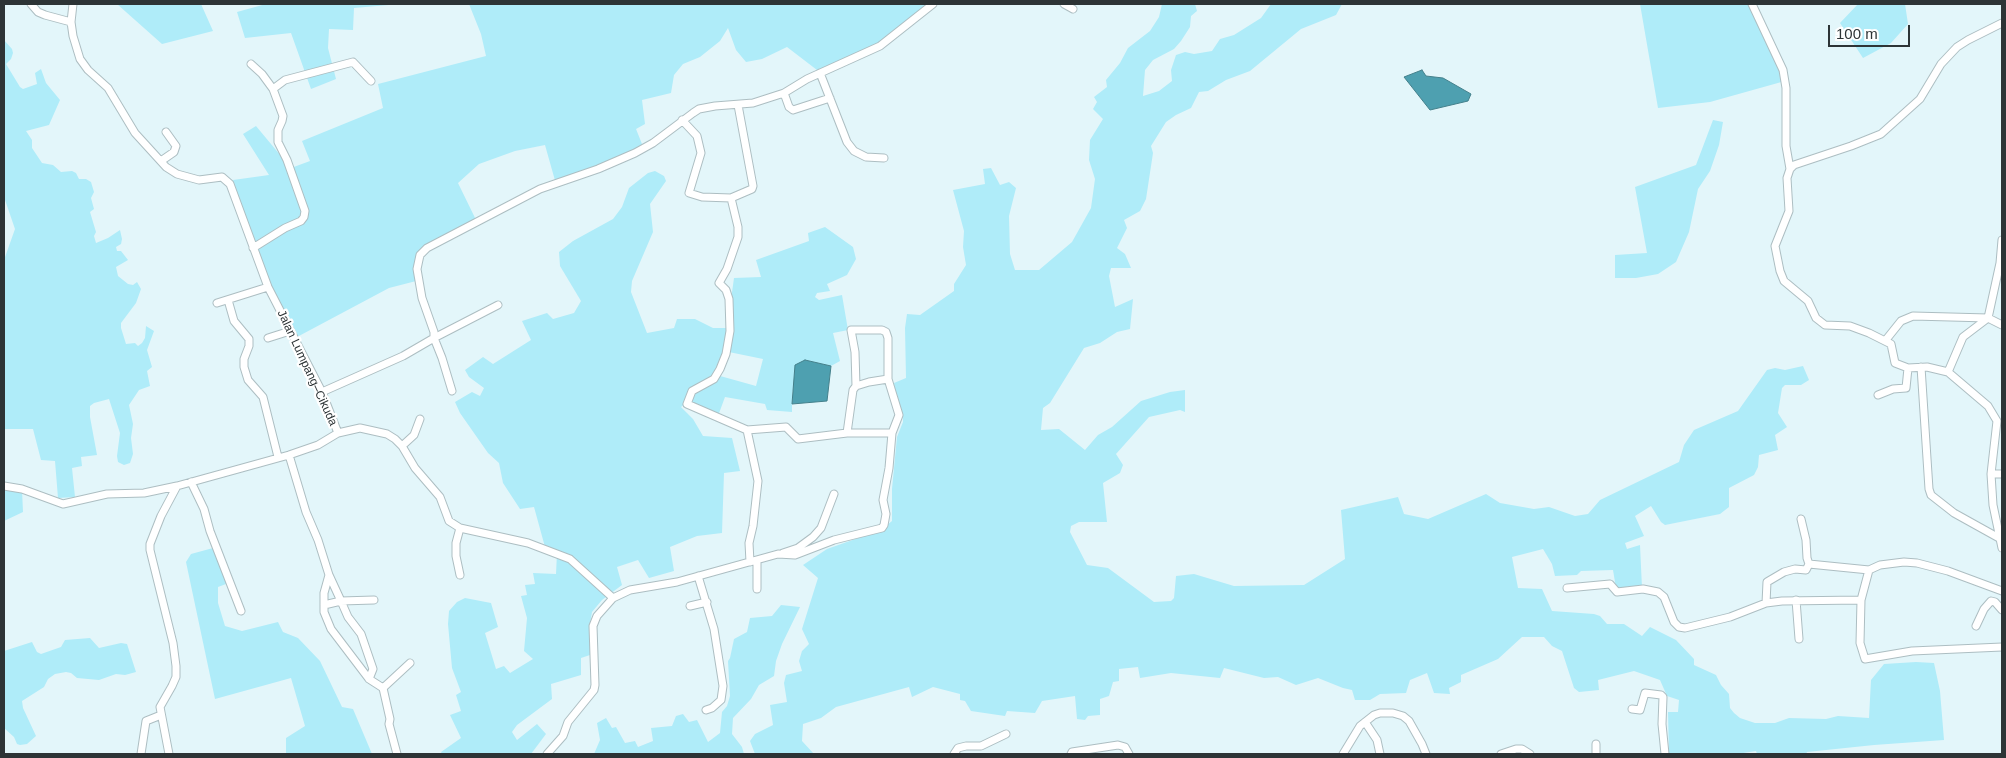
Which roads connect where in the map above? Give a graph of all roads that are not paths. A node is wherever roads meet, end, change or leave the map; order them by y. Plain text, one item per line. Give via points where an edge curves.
1 (31, 4) edge
2 (73, 4) edge
3 (933, 4) edge
4 (1064, 4) edge
5 (1752, 4) edge
6 (1073, 9) dead end
7 (71, 22) junction
8 (2002, 23) edge
9 (252, 64) dead end
10 (820, 73) junction
11 (371, 81) dead end
12 (273, 89) junction
13 (784, 93) junction
14 (830, 98) junction
15 (738, 105) junction
16 (682, 120) junction
17 (166, 132) dead end
18 (884, 158) dead end
19 (160, 161) junction
20 (1790, 168) junction
21 (731, 198) junction
22 (2002, 240) edge
23 (253, 248) junction
24 (268, 287) junction
25 (228, 300) junction
26 (217, 303) dead end
27 (498, 305) dead end
28 (1988, 318) junction
29 (2002, 325) edge
30 (290, 331) junction
31 (268, 338) dead end
32 (434, 338) junction
33 (1885, 341) junction
34 (1921, 367) junction
35 (1908, 368) junction
36 (1948, 372) junction
37 (888, 379) junction
38 (856, 386) junction
39 (452, 391) dead end
40 (322, 392) junction
41 (1878, 395) dead end
42 (420, 419) dead end
43 (1999, 425) edge
44 (747, 430) junction
45 (338, 433) junction
46 (892, 433) junction
47 (847, 434) junction
48 (402, 446) junction
49 (289, 454) junction
50 (278, 457) junction
51 (1991, 474) junction
52 (2002, 474) edge
53 (191, 482) junction
54 (4, 486) edge
55 (177, 486) junction
56 (834, 494) dead end
57 (1801, 519) dead end
58 (460, 528) junction
59 (1999, 538) junction
60 (2002, 548) edge
61 (778, 554) junction
62 (753, 561) junction
63 (1809, 564) junction
64 (1869, 570) junction
65 (329, 575) junction
66 (460, 575) dead end
67 (698, 576) junction
68 (1567, 588) dead end
69 (757, 589) dead end
70 (2002, 591) edge
71 (613, 598) junction
72 (374, 600) dead end
73 (1796, 600) junction
74 (1861, 600) junction
75 (341, 601) junction
76 (707, 602) junction
77 (1766, 604) junction
78 (324, 605) junction
79 (690, 606) dead end
80 (241, 610) dead end
81 (2002, 610) edge
82 (1976, 626) dead end
83 (1799, 639) dead end
84 (2002, 647) edge
85 (410, 663) dead end
86 (369, 679) junction
87 (383, 688) junction
88 (1632, 709) dead end
89 (706, 710) dead end
90 (161, 715) junction
91 (1365, 722) junction
92 (1006, 734) dead end
93 (1596, 744) dead end
94 (140, 754) edge
95 (169, 754) edge
96 (397, 754) edge
97 (548, 754) edge
98 (954, 754) edge
99 (1071, 754) edge
100 (1129, 754) edge
101 (1344, 754) edge
102 (1380, 754) edge
103 (1426, 754) edge
104 (1501, 754) edge
105 (1530, 754) edge
106 (1596, 754) edge
107 (1665, 754) edge

1 - 7 street via 38,12
2 - 7 street, Jalan Lumpang–Cikuda
3 - 10 street via 880,46
4 - 6 street
5 - 20 street via 1783,70
7 - 19 street, Jalan Lumpang–Cikuda via 80,59 108,88 136,133
8 - 20 street via 1968,40 1951,53 1920,99 1881,134
9 - 12 street
10 - 13 street
10 - 14 street
11 - 12 street via 353,62 285,80
12 - 23 street via 283,116 278,142 305,211 301,221
13 - 14 street via 793,110
13 - 15 street
14 - 18 street via 854,151 866,157
15 - 16 street via 699,109
15 - 21 street via 753,186
16 - 21 street via 697,136 701,153 689,193
16 - 32 street via 635,153 540,189 427,248 420,255 417,269
17 - 19 street via 176,146 174,152
19 - 23 street, Jalan Lumpang–Cikuda via 185,177 226,180
20 - 33 street via 1787,178 1789,211 1775,246 1784,281 1808,301 1816,318 1824,325 1850,326
21 - 44 street via 738,237 719,283 729,298 730,331 726,354 714,379 692,392 686,404
22 - 28 street
23 - 24 street, Jalan Lumpang–Cikuda
24 - 25 street
24 - 30 street, Jalan Lumpang–Cikuda
25 - 26 street
25 - 50 street via 234,321 250,343 244,367 248,380 263,397
27 - 32 street
28 - 29 street
28 - 33 street via 1909,317 1897,325
28 - 36 street via 1963,338
30 - 31 street
30 - 40 street, Jalan Lumpang–Cikuda
32 - 39 street
32 - 40 street via 403,356
33 - 35 street via 1891,344 1895,363
34 - 35 street
34 - 36 street
34 - 59 street via 1931,496
35 - 41 street via 1906,388
36 - 43 street via 1988,406
37 - 38 street
37 - 38 street via 886,332 852,330
37 - 46 street via 899,415
38 - 47 street
40 - 45 street, Jalan Lumpang–Cikuda
42 - 48 street via 414,435
43 - 51 street
44 - 47 street via 786,427 798,439
44 - 62 street via 758,482 749,543
45 - 48 street via 351,429 374,430 387,434
45 - 49 street, Jalan Lumpang–Cikuda via 318,445
46 - 47 street
46 - 61 street via 883,500 886,514 882,528 795,554
48 - 58 street via 415,468 440,497 450,521
49 - 50 street, Jalan Lumpang–Cikuda
49 - 65 street
50 - 53 street, Jalan Lumpang–Cikuda
51 - 52 street
51 - 59 street
53 - 55 street, Jalan Lumpang–Cikuda
53 - 80 street
54 - 55 street, Jalan Lumpang–Cikuda via 63,504 106,494 144,493
55 - 90 street via 160,516 150,544 176,666 176,677 160,706
56 - 61 street via 821,528 814,537 798,548
57 - 63 street
58 - 66 street via 456,543
58 - 71 street via 528,543 570,559
59 - 60 street
61 - 62 street
62 - 67 street
62 - 69 street
63 - 64 street
63 - 77 street via 1806,570 1784,572 1767,582
64 - 70 street via 1880,565 1916,563
64 - 74 street
65 - 75 street
65 - 78 street
67 - 71 street via 630,590
67 - 76 street
68 - 77 street via 1610,584 1617,592 1642,589 1658,592 1664,597 1674,622 1685,628
71 - 97 street via 597,616 593,626 594,690
72 - 75 street
73 - 74 street
73 - 77 street
73 - 83 street
74 - 84 street via 1860,643 1865,659 1912,650
75 - 78 street
75 - 86 street via 367,648 373,669
76 - 79 street
76 - 89 street via 723,686 720,700
78 - 86 street via 331,629
81 - 82 street via 1991,601
85 - 87 street
86 - 87 street
87 - 96 street
88 - 107 street via 1640,710 1645,693 1663,697
90 - 94 street via 146,721
90 - 95 street
91 - 101 street
91 - 102 street via 1377,740
91 - 103 street via 1380,713 1403,716 1409,721
92 - 98 street via 982,746 958,748
93 - 106 street
99 - 100 street via 1118,745 1125,747
104 - 105 street via 1522,749

